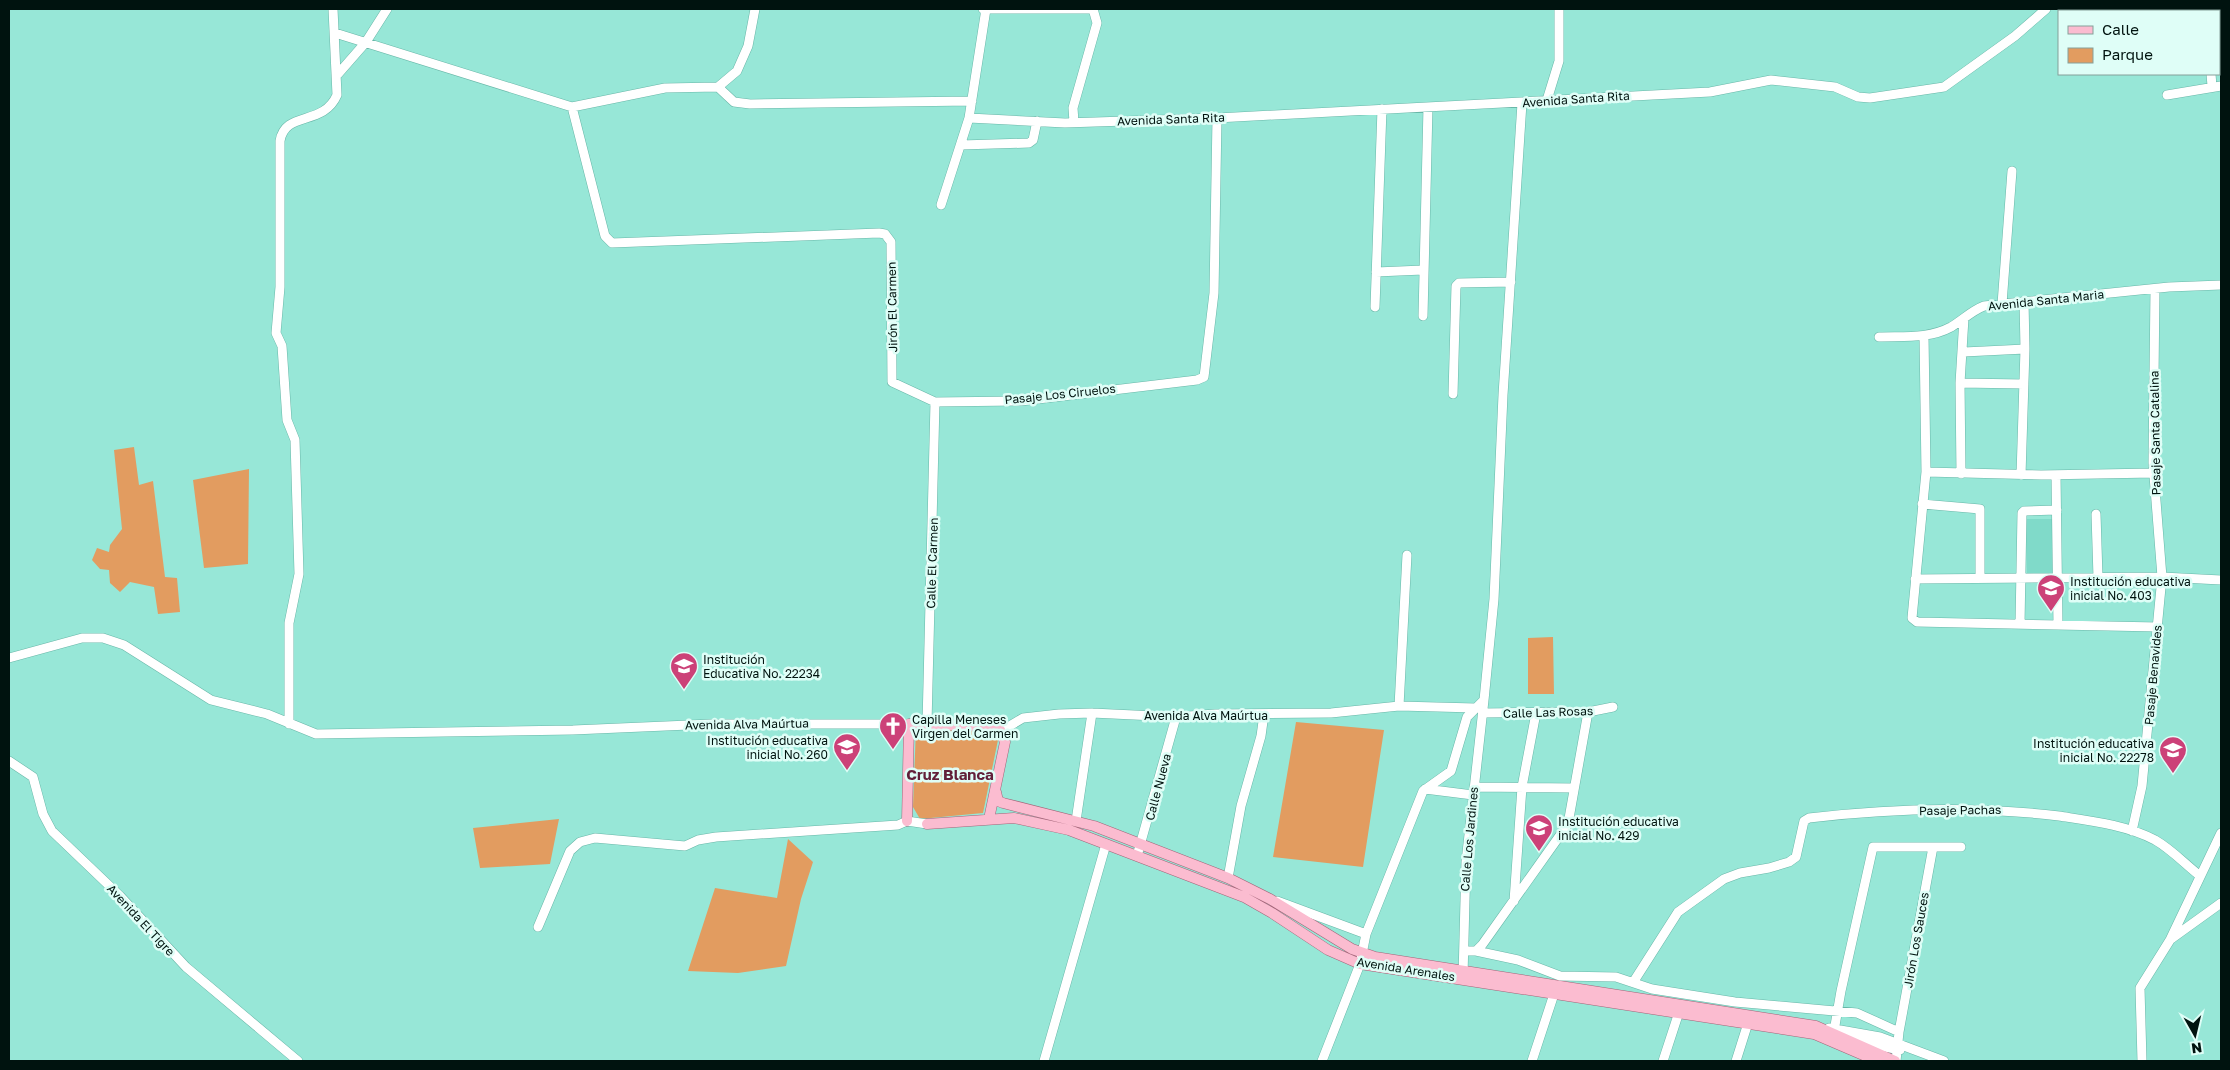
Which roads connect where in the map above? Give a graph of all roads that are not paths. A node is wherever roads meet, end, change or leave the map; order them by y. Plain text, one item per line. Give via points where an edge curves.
1 (333, 9) edge
2 (387, 9) edge
3 (755, 9) edge
4 (984, 9) edge
5 (1093, 9) edge
6 (1559, 9) edge
7 (2046, 9) edge
8 (335, 33) junction
9 (366, 42) junction
10 (338, 74) junction
11 (2217, 86) edge
12 (718, 87) junction
13 (2167, 95) dead end
14 (1547, 100) junction
15 (972, 101) junction
16 (1522, 103) junction
17 (572, 107) junction
18 (1428, 107) junction
19 (1382, 109) junction
20 (969, 118) junction
21 (1217, 118) junction
22 (1037, 122) junction
23 (1074, 122) junction
24 (961, 146) junction
25 (2012, 171) dead end
26 (941, 205) dead end
27 (1423, 270) junction
28 (1376, 272) junction
29 (1511, 282) junction
30 (2221, 285) edge
31 (2155, 289) junction
32 (2024, 301) junction
33 (2002, 304) junction
34 (1375, 307) dead end
35 (1423, 316) dead end
36 (1964, 318) junction
37 (1879, 336) dead end
38 (1924, 336) junction
39 (2025, 349) junction
40 (1964, 352) junction
41 (892, 382) joint
42 (1960, 383) junction
43 (2024, 384) junction
44 (1453, 394) dead end
45 (935, 402) junction
46 (1926, 472) junction
47 (2154, 473) junction
48 (1961, 474) junction
49 (2021, 475) junction
50 (2056, 475) junction
51 (1922, 504) junction
52 (2057, 510) junction
53 (2096, 514) dead end
54 (1407, 555) dead end
55 (1980, 577) junction
56 (2098, 577) junction
57 (2162, 577) junction
58 (1915, 578) junction
59 (2020, 578) junction
60 (2058, 578) junction
61 (2221, 580) edge
62 (2020, 624) junction
63 (2058, 625) junction
64 (2158, 627) junction
65 (9, 658) edge
66 (1399, 706) junction
67 (1614, 708) dead end
68 (1479, 711) junction
69 (1588, 712) junction
70 (1092, 713) junction
71 (1536, 713) junction
72 (1264, 714) junction
73 (1176, 717) junction
74 (289, 724) junction
75 (909, 724) junction
76 (927, 724) junction
77 (1001, 731) junction
78 (9, 761) edge
79 (1522, 787) junction
80 (1574, 788) junction
81 (1425, 789) junction
82 (1474, 791) junction
83 (996, 792) junction
84 (989, 819) junction
85 (907, 821) junction
86 (1076, 821) junction
87 (927, 824) joint
88 (2132, 831) junction
89 (2221, 833) edge
90 (1106, 844) junction
91 (1143, 844) junction
92 (1933, 847) junction
93 (1961, 847) dead end
94 (1138, 856) junction
95 (2200, 875) junction
96 (1228, 878) junction
97 (1270, 899) junction
98 (1514, 901) junction
99 (2221, 903) edge
100 (538, 926) dead end
101 (1366, 934) junction
102 (2170, 940) junction
103 (1465, 951) junction
104 (1476, 951) junction
105 (1362, 952) junction
106 (1360, 964) junction
107 (1463, 975) junction
108 (1634, 981) junction
109 (1556, 989) junction
110 (1837, 1010) junction
111 (1679, 1012) junction
112 (1748, 1023) junction
113 (1816, 1030) junction
114 (1899, 1032) junction
115 (1834, 1033) junction
116 (1845, 1038) junction
117 (1898, 1047) junction
118 (298, 1061) edge
119 (1044, 1061) edge
120 (1322, 1061) edge
121 (1532, 1061) edge
122 (1663, 1061) edge
123 (1736, 1061) edge
124 (1877, 1061) edge
125 (1896, 1061) edge
126 (1929, 1061) edge
127 (1944, 1061) edge
128 (2142, 1061) edge

1 - 8 street
2 - 9 street
3 - 12 street via 748,46 737,71
4 - 5 street
4 - 15 street
5 - 23 street via 1096,23 1073,108
6 - 14 street via 1559,61
7 - 14 street, Avenida Santa Rita via 2015,36 1942,88 1863,98 1836,87 1768,80 1710,92
8 - 9 street
8 - 10 street
9 - 10 street
9 - 17 street
10 - 74 street via 333,104 326,112 288,125 280,141 280,287 276,333 282,346 287,420 295,440 299,574 289,623
11 - 13 street
12 - 15 street via 734,102 750,104
12 - 17 street via 665,88
14 - 16 street, Avenida Santa Rita
15 - 20 street
16 - 18 street, Avenida Santa Rita
16 - 29 street, Calle Los Jardines
17 - 41 street, Jirón El Carmen via 605,236 612,243 885,234 891,242
18 - 19 street, Avenida Santa Rita
18 - 27 street
19 - 21 street, Avenida Santa Rita
19 - 28 street
20 - 22 street, Avenida Santa Rita
20 - 24 street
21 - 23 street, Avenida Santa Rita
21 - 45 street, Pasaje Los Ciruelos via 1214,293 1206,371 1202,378 1021,400
22 - 23 street, Avenida Santa Rita
22 - 24 street via 1033,140 1029,143
24 - 26 street
25 - 33 street
27 - 28 street
27 - 35 street
28 - 34 street
29 - 44 street via 1459,283 1456,286
29 - 68 street, Calle Los Jardines via 1494,599 1484,700
30 - 31 street, Avenida Santa Maria
31 - 32 street, Avenida Santa Maria
31 - 47 street, Pasaje Santa Catalina
32 - 33 street, Avenida Santa Maria
32 - 39 street
33 - 36 street, Avenida Santa Maria via 1984,306
36 - 38 street, Avenida Santa Maria via 1942,331
36 - 40 street
37 - 38 street, Avenida Santa Maria
38 - 46 street
39 - 40 street
39 - 43 street
40 - 42 street
41 - 45 street, Pasaje Los Ciruelos
42 - 43 street
42 - 48 street
43 - 49 street
45 - 76 street, Calle El Carmen
46 - 48 street
46 - 51 street
47 - 50 street
47 - 57 street, Pasaje Santa Catalina
48 - 49 street
49 - 50 street
50 - 52 street
51 - 55 street via 1980,510
51 - 58 street
52 - 59 street via 2022,513
52 - 60 street
53 - 56 street
54 - 66 street
55 - 58 street
55 - 59 street
56 - 57 street
56 - 60 street
57 - 61 street
57 - 64 street, Pasaje Benavides
58 - 62 street via 1911,615 1917,622
59 - 60 street
59 - 62 street
60 - 63 street
62 - 63 street
63 - 64 street
64 - 88 street, Pasaje Benavides via 2142,786
65 - 74 street, Avenida Alva Maúrtua via 82,638 103,638 124,645 211,700 267,714
66 - 68 street, Avenida Alva Maúrtua
66 - 72 street, Avenida Alva Maúrtua via 1331,713
67 - 69 street, Calle Las Rosas
68 - 71 street, Calle Las Rosas
68 - 81 street via 1467,717 1451,771
68 - 82 street, Calle Los Jardines
69 - 71 street, Calle Las Rosas
69 - 80 street
70 - 73 street, Avenida Alva Maúrtua
70 - 77 street, Avenida Alva Maúrtua via 1027,716
70 - 86 street
71 - 79 street
72 - 73 street, Avenida Alva Maúrtua
72 - 96 street
73 - 91 street, Calle Nueva
74 - 75 street, Avenida Alva Maúrtua via 316,734 712,724
75 - 76 main road, Avenida Alva Maúrtua
75 - 85 main road
76 - 77 main road, Avenida Alva Maúrtua via 986,726
77 - 83 main road via 1005,742
78 - 118 street, Avenida El Tigre via 32,777 52,831 120,896 186,968
79 - 80 street
79 - 82 street
79 - 98 street
80 - 98 street via 1568,824
81 - 82 street
81 - 101 street
82 - 103 street, Calle Los Jardines via 1466,862
83 - 84 main road
83 - 86 main road via 998,801 1003,803
84 - 87 main road, Avenida Arenales
84 - 90 main road, Avenida Arenales via 1014,818 1069,830
85 - 87 street
85 - 100 street via 898,825 716,837 685,846 595,838 580,842 570,851
86 - 91 main road
88 - 95 street, Pasaje Pachas via 2157,841
88 - 108 street, Pasaje Pachas via 2088,820 1964,808 1832,815 1804,821 1796,857 1790,862 1724,879 1678,912
89 - 95 street
90 - 94 main road, Avenida Arenales
90 - 119 street
91 - 94 street, Calle Nueva
91 - 96 main road
92 - 93 street
92 - 110 street via 1873,847
92 - 114 street, Jirón Los Sauces
94 - 106 main road, Avenida Arenales via 1244,898 1272,912 1328,950
95 - 102 street
96 - 97 main road
97 - 101 street
97 - 105 main road
98 - 104 street
99 - 102 street
101 - 105 street
102 - 128 street via 2140,988
103 - 104 street
103 - 107 street, Calle Los Jardines
104 - 108 street via 1518,960 1560,976 1616,977
105 - 106 street
105 - 107 main road
106 - 107 main road, Avenida Arenales
106 - 120 street
107 - 109 main road, Avenida Arenales
108 - 110 street via 1652,989 1735,1002
109 - 111 main road, Avenida Arenales
109 - 113 main road
109 - 121 street
110 - 114 street via 1857,1012
110 - 115 street
111 - 112 main road, Avenida Arenales
111 - 122 street
112 - 113 main road, Avenida Arenales
112 - 123 street
113 - 115 main road
113 - 124 main road, Avenida Arenales
114 - 117 street, Jirón Los Sauces
115 - 116 main road
115 - 117 street via 1880,1037
116 - 117 street
116 - 125 main road
117 - 125 street
117 - 126 street
117 - 127 street

